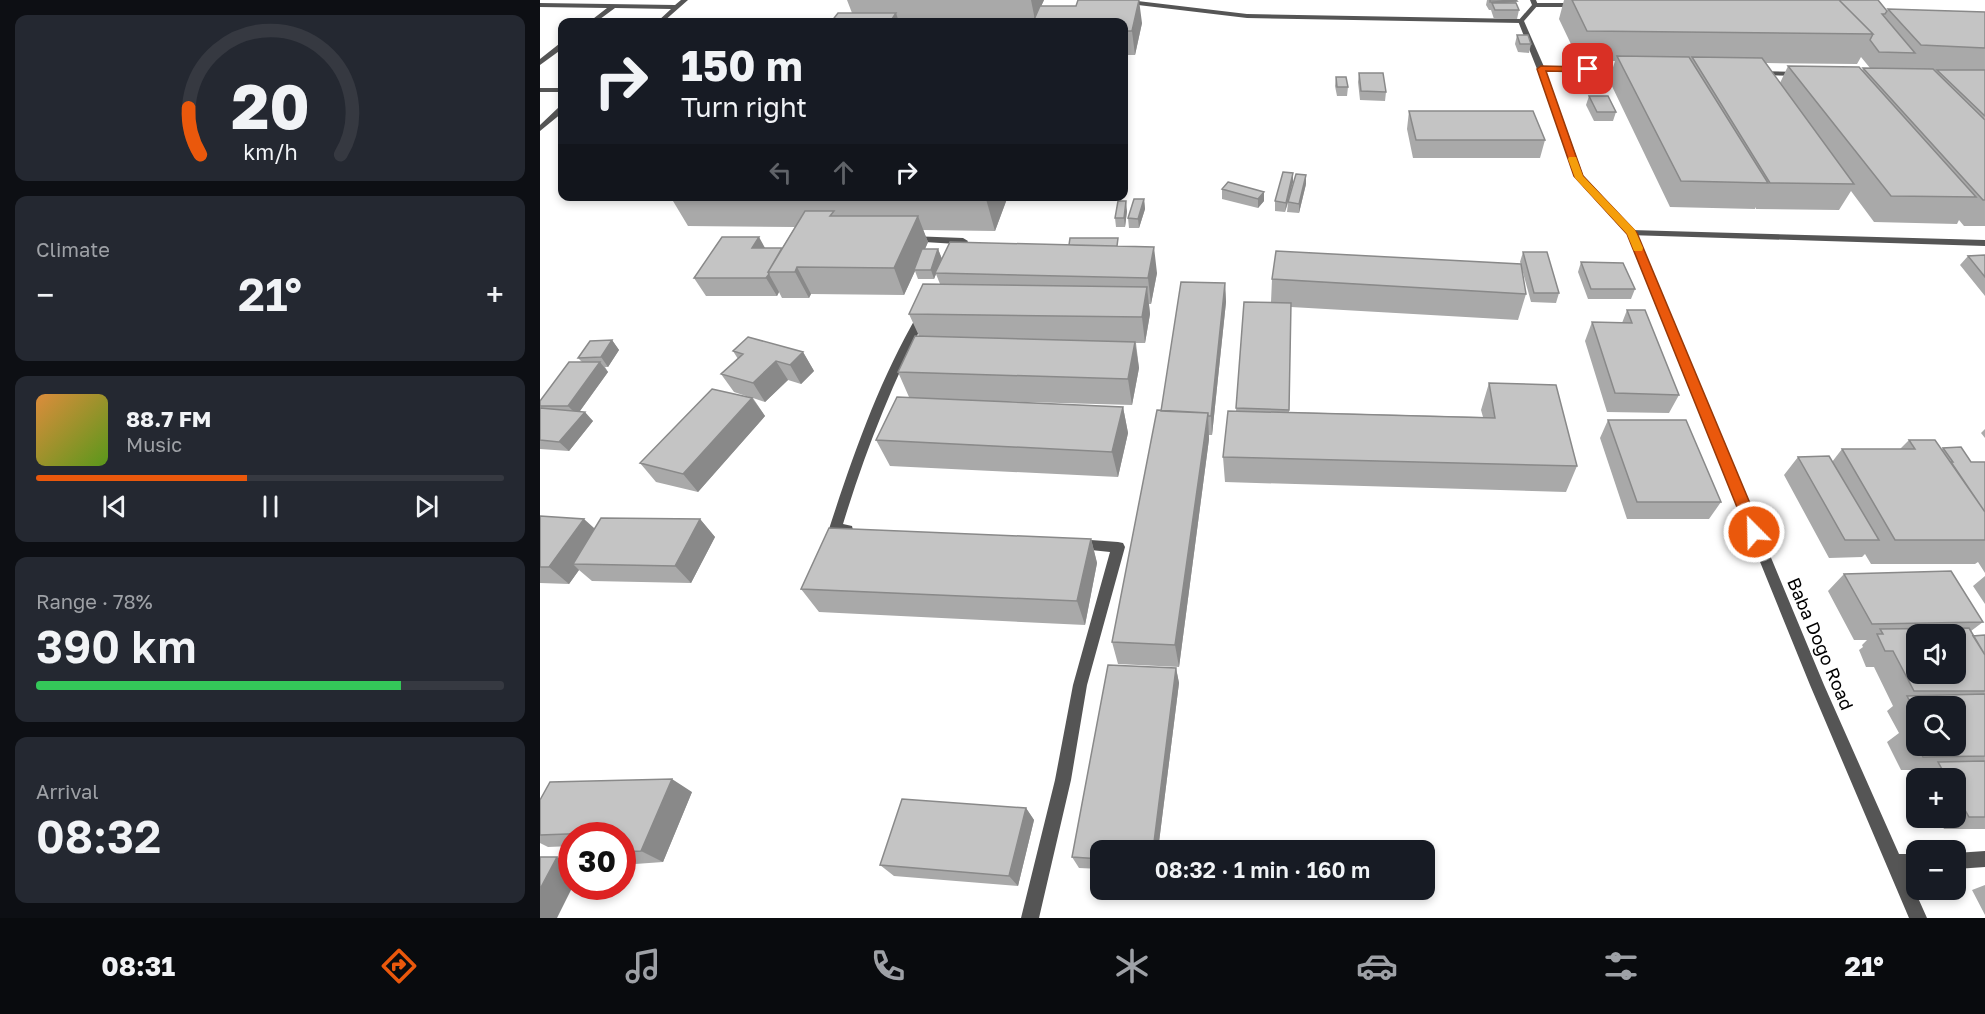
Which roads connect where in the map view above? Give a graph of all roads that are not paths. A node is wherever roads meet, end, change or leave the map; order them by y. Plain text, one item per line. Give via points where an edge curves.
1 (620, 0) edge
2 (685, 0) edge
3 (1132, 0) edge
4 (1591, 0) edge
5 (1534, 3) edge
6 (540, 5) edge
7 (613, 6) junction
8 (678, 7) junction
9 (597, 18) edge
10 (665, 18) edge
11 (1521, 21) junction
12 (558, 49) edge
13 (540, 63) edge
14 (1541, 69) junction
15 (1637, 70) edge
16 (1745, 73) edge
17 (1805, 74) edge
18 (540, 90) edge
19 (558, 90) edge
20 (558, 113) edge
21 (540, 129) edge
22 (1631, 233) junction
23 (892, 239) edge
24 (1985, 243) edge
25 (948, 269) edge
26 (927, 308) edge
27 (858, 531) edge
28 (1059, 543) edge
29 (1985, 859) edge
30 (1966, 860) edge
31 (1896, 863) junction
32 (1906, 863) edge
33 (1030, 918) edge
34 (1918, 918) edge

1 - 7 street
2 - 8 street
3 - 11 street via 1247,16
4 - 5 street via 1584,5
5 - 11 street
6 - 7 street
7 - 8 street
7 - 9 street
8 - 10 street
11 - 14 street, Baba Dogo Road
12 - 13 street
14 - 15 street
14 - 22 street, Baba Dogo Road via 1579,176
16 - 17 street
18 - 19 street
20 - 21 street
22 - 24 street
22 - 31 street, Baba Dogo Road via 1817,685
23 - 25 street via 963,241
26 - 27 street via 859,453 834,529
28 - 33 street via 1118,547 1080,685 1063,780
29 - 30 street
31 - 32 street
31 - 34 street, Baba Dogo Road

